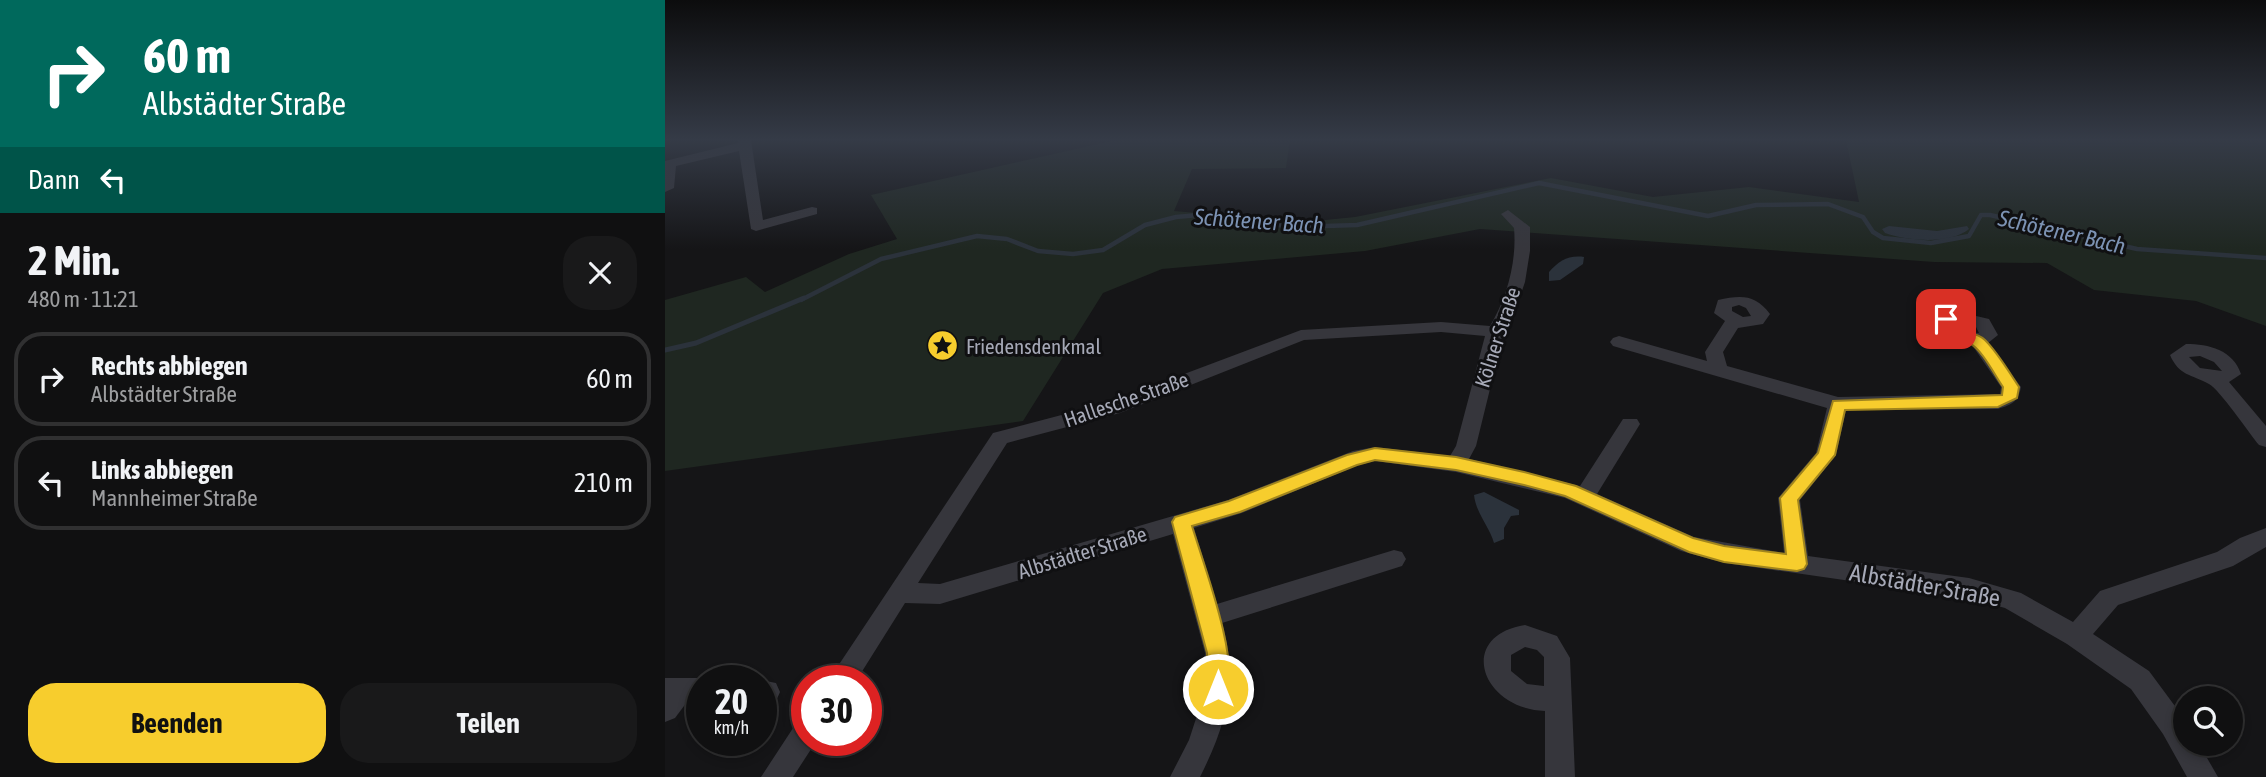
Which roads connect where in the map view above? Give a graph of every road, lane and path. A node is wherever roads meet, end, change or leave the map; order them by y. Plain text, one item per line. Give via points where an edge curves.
1 (667, 176) edge
2 (749, 176) edge
3 (667, 188) dead end
4 (812, 211) dead end
5 (1509, 214) dead end
6 (1734, 321) dead end
7 (1495, 332) junction
8 (1977, 341) dead end
9 (1619, 342) dead end
10 (1718, 368) junction
11 (2216, 379) dead end
12 (1838, 404) junction
13 (1630, 424) dead end
14 (2266, 440) edge
15 (1456, 464) junction
16 (1584, 497) junction
17 (1181, 522) junction
18 (2266, 537) edge
19 (1394, 559) dead end
20 (1797, 564) junction
21 (901, 593) junction
22 (1206, 618) junction
23 (2076, 636) junction
24 (852, 665) edge
25 (1558, 698) dead end
26 (791, 755) edge
27 (776, 777) edge
28 (1185, 777) edge
29 (1560, 777) edge
30 (2203, 777) edge

1 - 3 street
2 - 4 street via 756,226
5 - 7 street, Kölner Straße via 1518,220 1524,235 1503,322
6 - 10 street via 1714,352
7 - 15 street, Kölner Straße via 1466,446
7 - 21 street, Hallesche Straße via 1441,327 1301,335 1113,408 1000,438
8 - 12 street via 2011,387 2009,398 1998,402
9 - 10 street
10 - 12 street
11 - 14 street
12 - 20 street via 1826,455 1789,498
13 - 16 street
15 - 16 street, Albstädter Straße
15 - 17 street, Albstädter Straße via 1375,454
16 - 20 street, Albstädter Straße via 1689,545
17 - 21 street, Albstädter Straße via 940,594
17 - 22 street
18 - 23 street via 2225,559 2109,598
19 - 22 street
20 - 23 street, Albstädter Straße via 1969,588 2012,600
21 - 24 street, Hallesche Straße
22 - 28 street via 1218,653 1218,689 1202,744
23 - 30 street, Albstädter Straße via 2140,680
25 - 29 street
26 - 27 street

